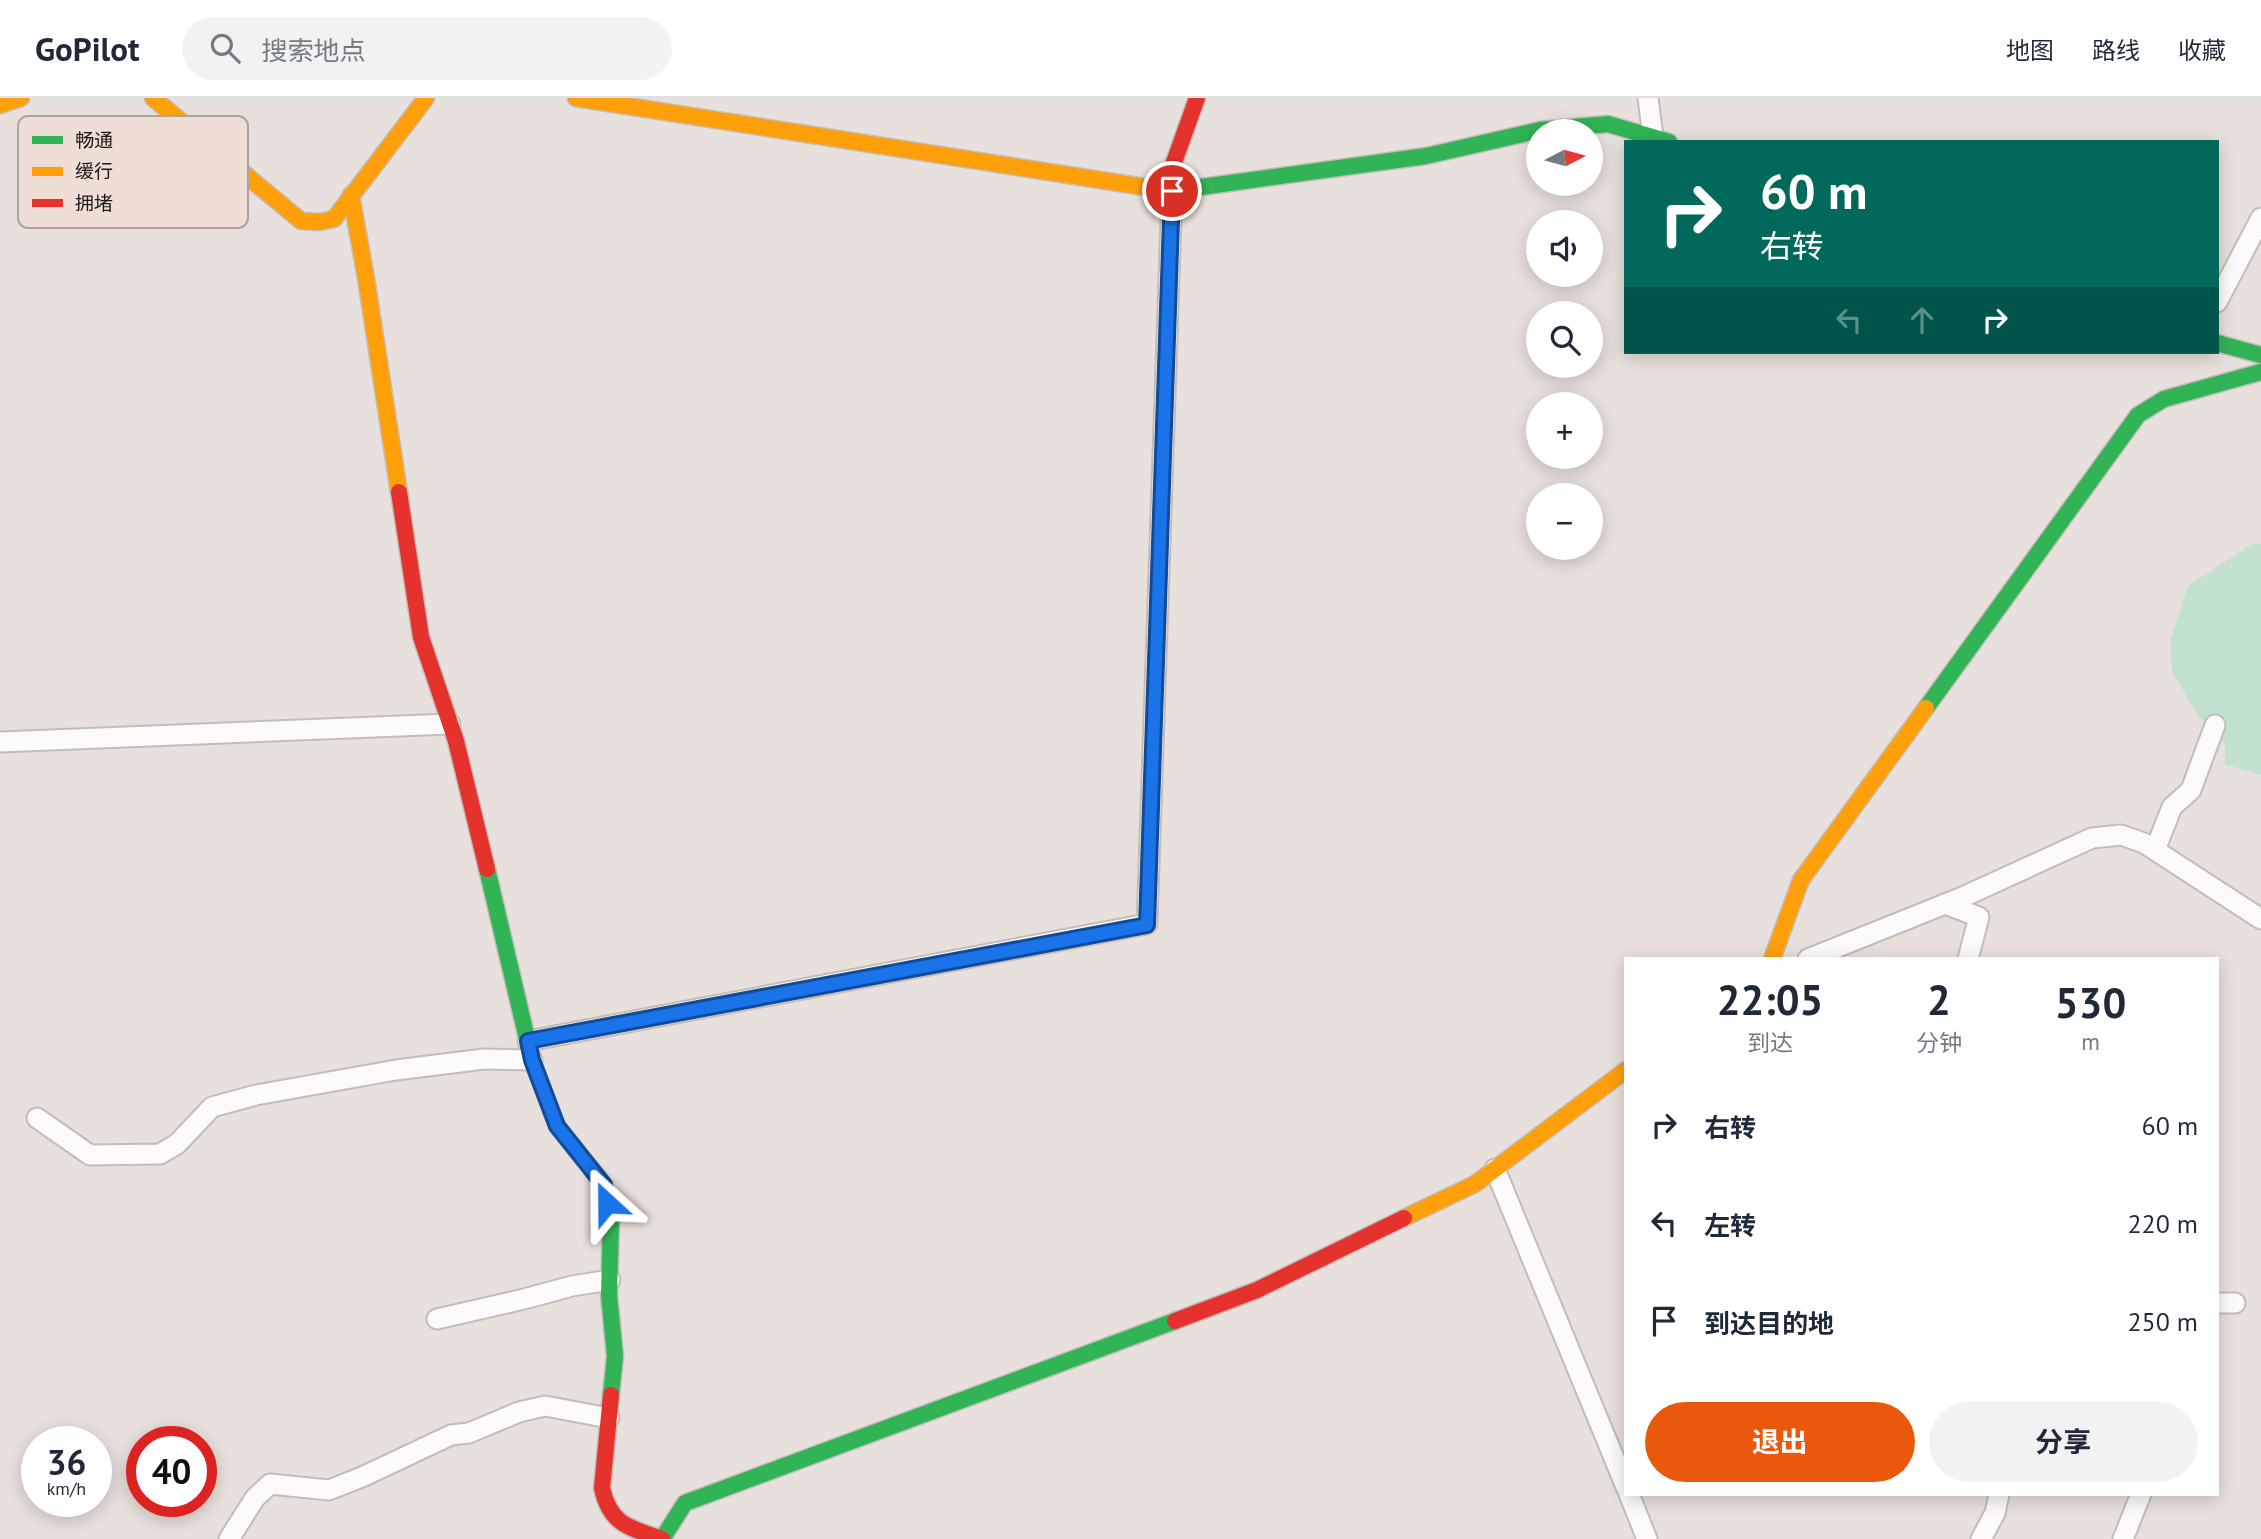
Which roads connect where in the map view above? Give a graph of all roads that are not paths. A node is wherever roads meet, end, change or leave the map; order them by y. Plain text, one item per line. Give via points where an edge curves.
1 (21, 98) edge
2 (153, 98) edge
3 (426, 98) edge
4 (576, 98) edge
5 (1197, 98) edge
6 (1647, 98) edge
7 (0, 105) edge
8 (175, 116) edge
9 (1661, 139) edge
10 (248, 177) edge
11 (1168, 190) junction
12 (351, 195) junction
13 (2261, 218) edge
14 (2219, 298) edge
15 (2219, 344) edge
16 (2261, 355) edge
17 (2261, 372) edge
18 (450, 724) junction
19 (2215, 725) dead end
20 (0, 742) edge
21 (2155, 850) junction
22 (1945, 904) junction
23 (2261, 919) edge
24 (1773, 957) edge
25 (1813, 957) edge
26 (1969, 957) edge
27 (530, 1051) junction
28 (1624, 1072) edge
29 (37, 1118) dead end
30 (1495, 1169) junction
31 (610, 1280) junction
32 (437, 1320) dead end
33 (609, 1418) junction
34 (1624, 1482) edge
35 (1630, 1496) edge
36 (1999, 1496) edge
37 (2140, 1496) edge
38 (229, 1539) edge
39 (662, 1539) edge
40 (1647, 1539) edge
41 (1981, 1539) edge
42 (2123, 1539) edge

1 - 7 street
2 - 8 street
3 - 12 street
4 - 11 street
5 - 11 street
6 - 9 street
9 - 11 street via 1608,124 1539,130 1426,156
10 - 12 street via 301,221 334,219
11 - 27 street via 1147,925
12 - 18 street via 421,637
13 - 14 street
15 - 16 street
17 - 24 street via 2164,399 2138,415 1801,880
18 - 20 street
18 - 27 street
19 - 21 street via 2191,790 2172,807
21 - 22 street via 2121,835 2091,838
21 - 23 street
22 - 25 street
22 - 26 street via 1979,917
27 - 29 street via 396,1070 212,1107 177,1144 160,1154 90,1155
27 - 31 street via 557,1126 604,1185 611,1222
28 - 30 street
30 - 34 street
30 - 39 street via 1475,1184 1257,1290 685,1503
31 - 32 street
31 - 33 street via 615,1356
33 - 38 street via 545,1406 469,1433 450,1435 329,1490 270,1484 255,1498
33 - 39 street via 604,1504 618,1522
35 - 40 street
36 - 41 street
37 - 42 street

